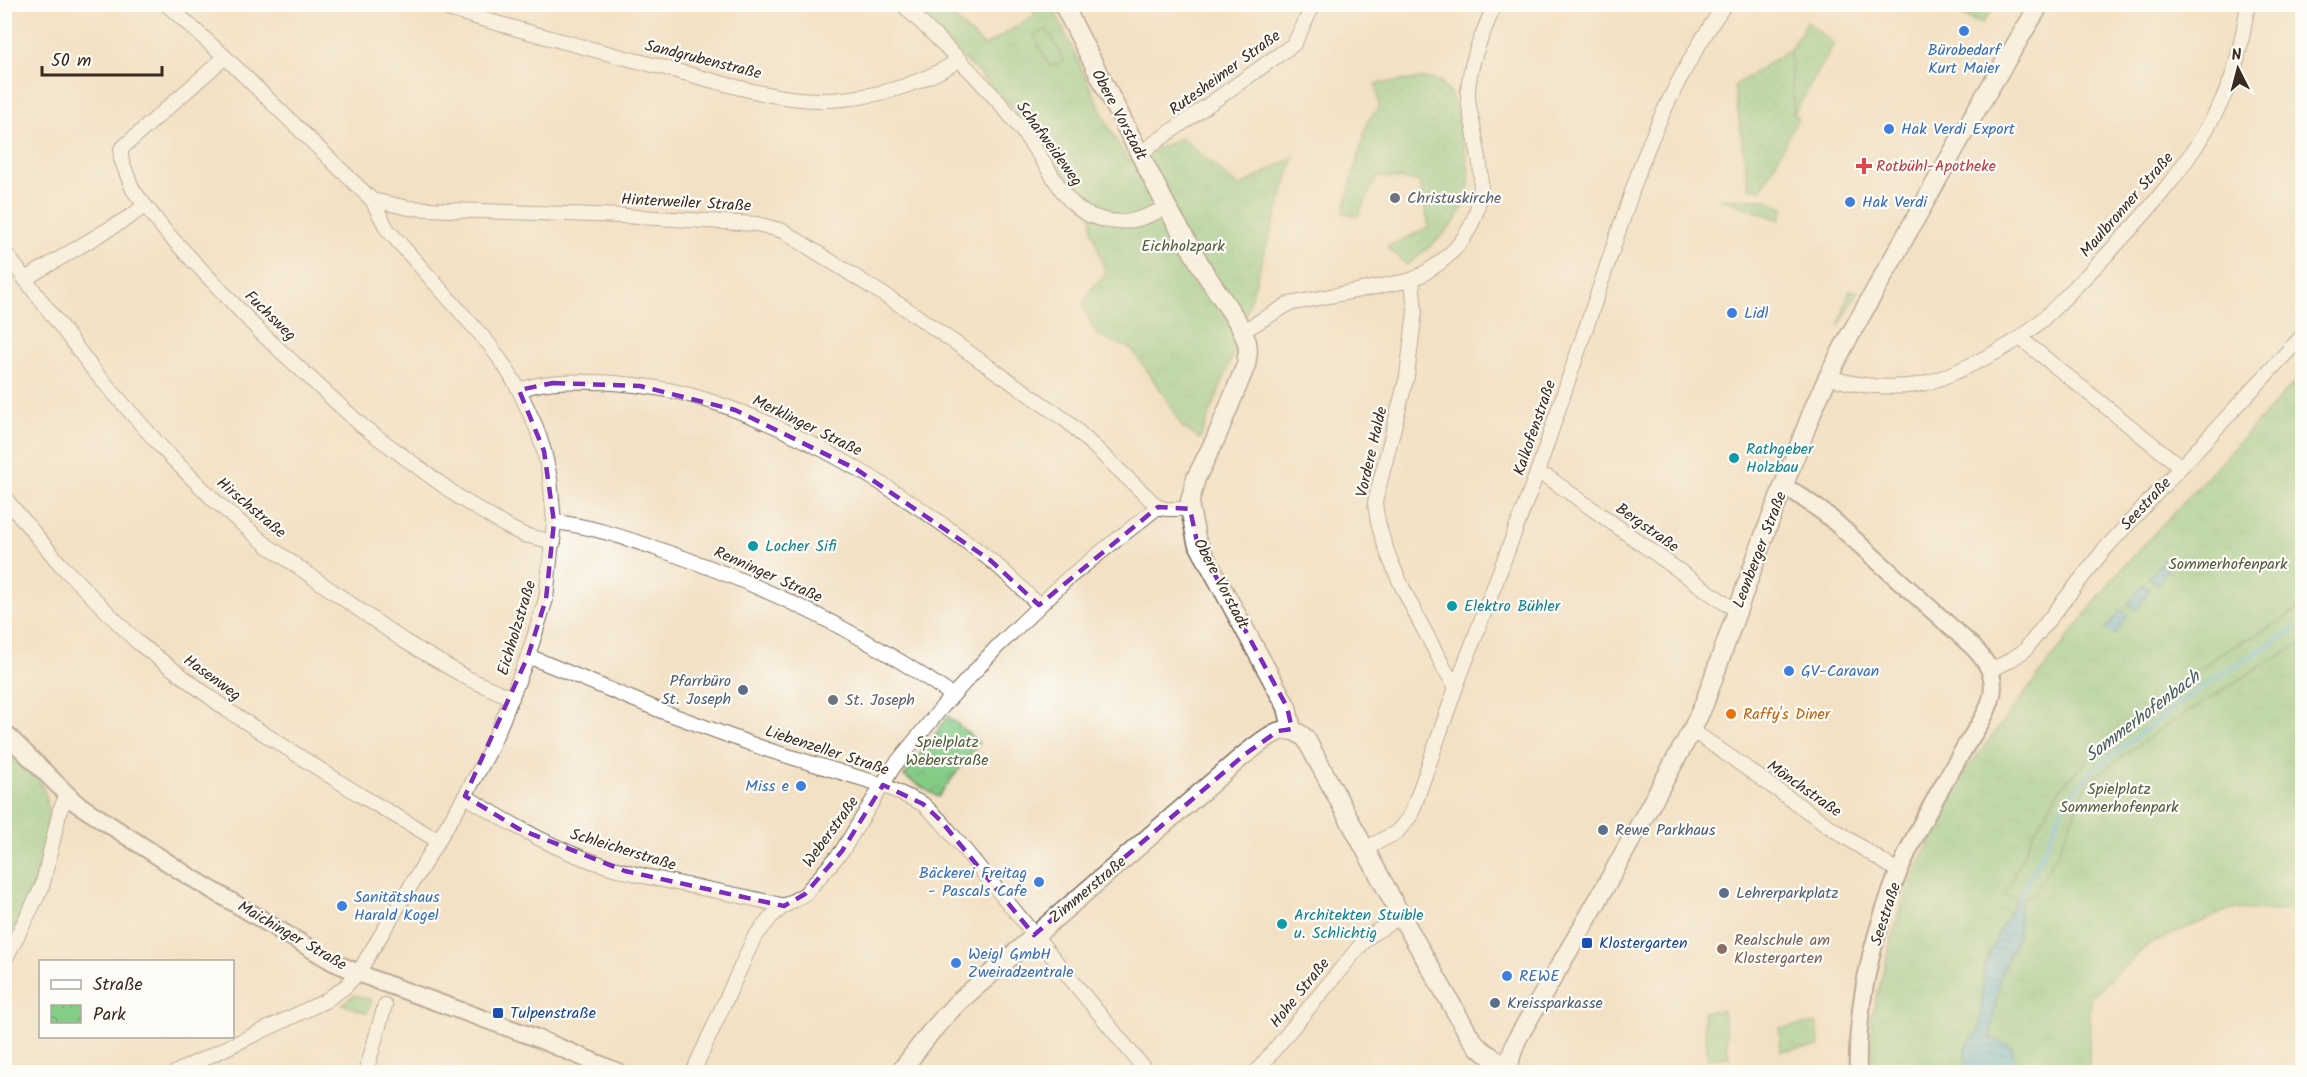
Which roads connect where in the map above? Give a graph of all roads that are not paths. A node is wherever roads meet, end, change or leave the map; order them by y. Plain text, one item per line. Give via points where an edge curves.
1 (166, 4) edge
2 (440, 4) edge
3 (902, 4) edge
4 (1063, 4) edge
5 (1314, 4) edge
6 (1495, 4) edge
7 (1725, 4) edge
8 (2040, 4) edge
9 (2248, 4) edge
10 (225, 57) junction
11 (959, 60) junction
12 (1139, 154) junction
13 (372, 200) junction
14 (144, 206) junction
15 (1167, 207) junction
16 (4, 251) edge
17 (25, 279) junction
18 (1412, 280) junction
19 (1243, 331) junction
20 (2302, 336) edge
21 (2020, 338) junction
22 (1828, 377) junction
23 (519, 390) junction
24 (2181, 467) junction
25 (1537, 473) junction
26 (1783, 487) junction
27 (4, 497) edge
28 (1158, 507) junction
29 (1190, 508) junction
30 (554, 522) junction
31 (554, 542) junction
32 (1040, 605) junction
33 (1737, 609) junction
34 (528, 656) junction
35 (1990, 670) junction
36 (1456, 687) junction
37 (952, 695) junction
38 (512, 698) junction
39 (1292, 729) junction
40 (1692, 730) junction
41 (4, 732) edge
42 (883, 785) junction
43 (67, 795) junction
44 (465, 796) junction
45 (437, 840) junction
46 (1365, 849) junction
47 (1899, 872) junction
48 (784, 906) junction
49 (1401, 916) junction
50 (1034, 934) junction
51 (4, 962) edge
52 (358, 973) junction
53 (385, 1005) dead end
54 (1506, 1071) edge
55 (176, 1072) edge
56 (366, 1072) edge
57 (618, 1072) edge
58 (693, 1072) edge
59 (900, 1072) edge
60 (1147, 1072) edge
61 (1256, 1072) edge
62 (1858, 1072) edge

1 - 10 street
2 - 11 street, Sandgrubenstraße via 526,32 741,88 797,97 843,99 891,90 942,71
3 - 11 street, Schafweideweg
4 - 12 main road, Obere Vorstadt
5 - 12 street, Rutesheimer Straße via 1294,45
6 - 18 street via 1477,46 1467,94 1481,175 1476,215 1453,253
7 - 25 street, Kalkofenstraße via 1678,79 1658,121
8 - 22 main road, Leonberger Straße
9 - 21 street, Maulbronner Straße via 2230,81 2193,154 2135,225
10 - 13 street
10 - 14 street, Fuchsweg via 121,149 124,170
11 - 15 street, Schafweideweg via 1013,119 1058,186 1089,214 1123,224
12 - 15 main road, Obere Vorstadt
13 - 23 street, Eichholzstraße via 387,229 489,344
13 - 28 street, Hinterweiler Straße via 409,208 748,223 783,231 908,310 1067,421
14 - 17 street
14 - 31 street, Fuchsweg via 259,331 361,425 460,498 504,525 524,535
15 - 19 main road, Obere Vorstadt
16 - 17 street, Hirschstraße
17 - 38 street, Hirschstraße via 139,423 241,524 404,641 468,679
18 - 19 street via 1289,304
18 - 36 street, Vordere Halde via 1415,311 1407,376 1375,502 1376,514 1388,554
19 - 29 main road, Obere Vorstadt via 1248,351 1246,365 1196,478
20 - 24 street, Seestraße
21 - 22 street, Maulbronner Straße via 1922,384 1868,386
21 - 24 street
22 - 26 main road, Leonberger Straße
23 - 30 street, Eichholzstraße via 544,451
23 - 32 street, Merklinger Straße via 553,383 606,382 685,393 735,410 802,440 911,502 990,560
24 - 35 street, Seestraße via 2103,551 2025,650
25 - 33 street, Bergstraße
25 - 36 street, Kalkofenstraße
26 - 33 main road, Leonberger Straße
26 - 35 street via 1827,514 1973,647
27 - 45 street, Hasenweg via 60,564 137,642 226,710
28 - 29 street
28 - 32 street, Weberstraße
29 - 39 main road, Obere Vorstadt via 1197,542 1287,707
30 - 31 street, Eichholzstraße
30 - 37 street, Renninger Straße via 595,528 697,562 798,605 921,673
31 - 34 street, Eichholzstraße via 546,599
32 - 37 street, Weberstraße
33 - 40 main road, Leonberger Straße
34 - 38 street, Eichholzstraße
34 - 42 street, Liebenzeller Straße via 768,750
35 - 47 street, Seestraße via 1993,692 1989,706 1926,815
36 - 46 street, Kalkofenstraße via 1411,815 1397,832
37 - 42 street, Weberstraße
38 - 44 street, Eichholzstraße
39 - 46 main road, Obere Vorstadt via 1306,739
39 - 50 main road, Zimmerstraße via 1278,731 1244,755
40 - 47 street, Mönchstraße
40 - 54 main road, Leonberger Straße via 1517,1039
41 - 43 street, Maichinger Straße
42 - 48 street, Weberstraße via 842,851 805,894
42 - 50 street, Liebenzeller Straße via 923,804 941,821
43 - 51 street via 42,887
43 - 52 street, Maichinger Straße via 187,875
44 - 45 street, Eichholzstraße
44 - 48 street, Schleicherstraße via 519,829 583,858 669,882
45 - 52 street, Eichholzstraße
46 - 49 main road, Obere Vorstadt
47 - 62 street, Seestraße via 1878,935 1860,1010
48 - 58 street, Weberstraße via 754,938
49 - 54 main road, Obere Vorstadt via 1469,1035
49 - 61 street, Hohe Straße via 1359,947
50 - 59 main road, Zimmerstraße via 956,1004
50 - 60 street, Liebenzeller Straße
52 - 55 street via 325,1001
52 - 57 street, Maichinger Straße via 534,1036
53 - 56 street

